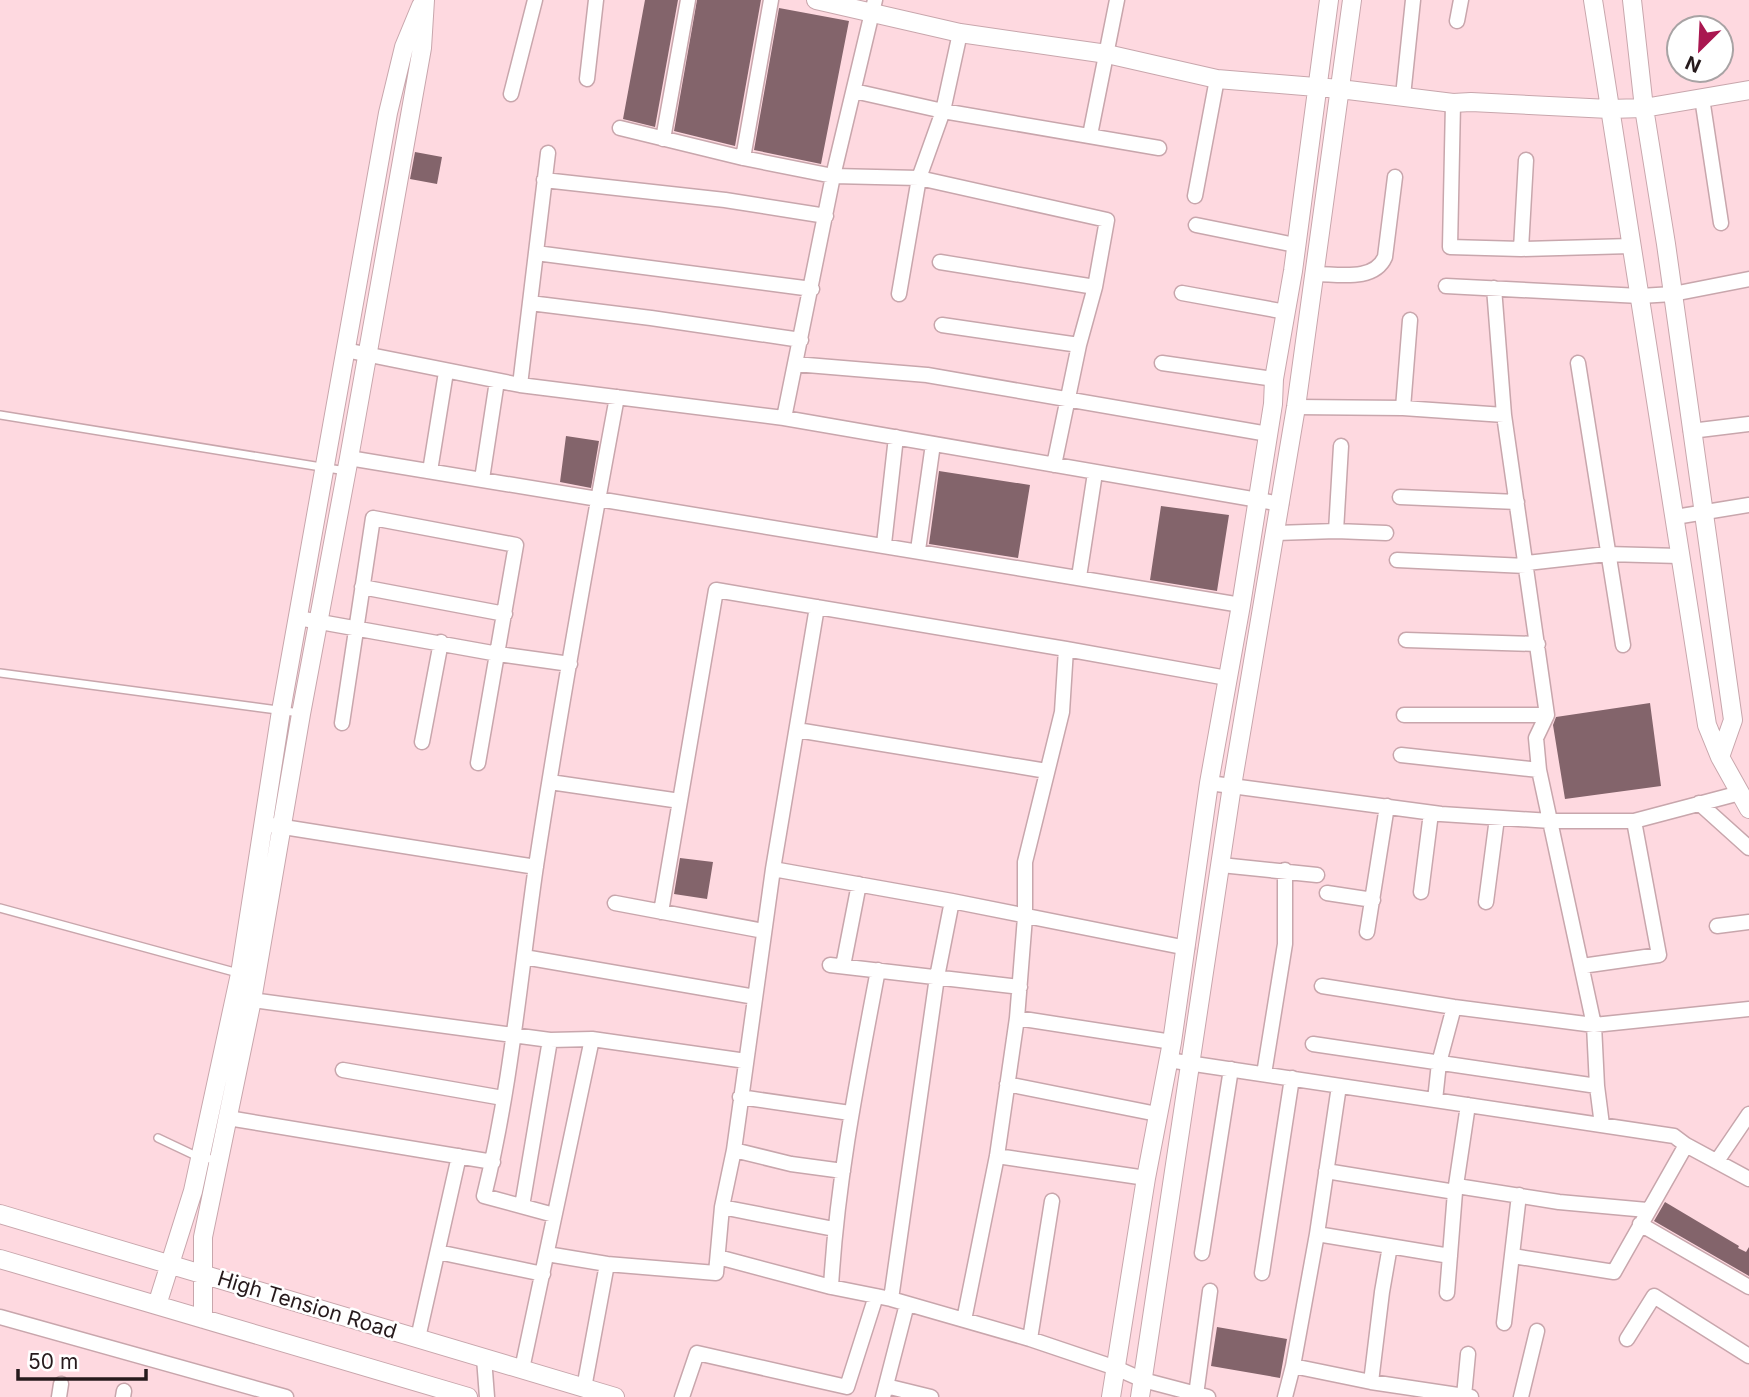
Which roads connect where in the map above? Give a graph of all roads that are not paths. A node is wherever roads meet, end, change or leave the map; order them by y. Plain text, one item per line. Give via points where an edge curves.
1 (424, 0) edge
2 (535, 0) edge
3 (596, 0) edge
4 (688, 0) edge
5 (771, 0) edge
6 (816, 0) edge
7 (1117, 0) edge
8 (1329, 0) edge
9 (1352, 0) edge
10 (1413, 0) edge
11 (1461, 0) edge
12 (1593, 0) edge
13 (1632, 0) edge
14 (873, 7) edge
15 (1457, 20) dead end
16 (960, 33) junction
17 (1107, 54) junction
18 (587, 79) dead end
19 (1217, 79) junction
20 (1317, 87) junction
21 (1340, 89) junction
22 (1749, 90) edge
23 (854, 91) junction
24 (511, 94) dead end
25 (1403, 96) junction
26 (1702, 98) junction
27 (1453, 103) junction
28 (1644, 108) junction
29 (1609, 109) junction
30 (943, 111) junction
31 (620, 128) dead end
32 (1090, 135) junction
33 (663, 139) junction
34 (1159, 148) dead end
35 (548, 153) dead end
36 (743, 158) junction
37 (1527, 160) dead end
38 (833, 176) junction
39 (1395, 177) dead end
40 (919, 178) junction
41 (544, 180) junction
42 (1195, 196) dead end
43 (826, 216) junction
44 (1721, 222) dead end
45 (1196, 225) dead end
46 (1295, 245) junction
47 (1631, 246) junction
48 (1521, 249) junction
49 (536, 253) junction
50 (940, 262) dead end
51 (1315, 274) junction
52 (1749, 279) edge
53 (1446, 286) dead end
54 (1095, 287) junction
55 (1494, 288) junction
56 (812, 289) junction
57 (1182, 293) dead end
58 (899, 294) dead end
59 (1673, 294) junction
60 (1640, 296) junction
61 (530, 303) junction
62 (1286, 312) junction
63 (1410, 320) dead end
64 (942, 325) dead end
65 (801, 340) junction
66 (1079, 345) junction
67 (345, 350) junction
68 (368, 355) junction
69 (1162, 363) dead end
70 (1577, 363) dead end
71 (795, 364) junction
72 (446, 372) junction
73 (1274, 379) junction
74 (497, 381) junction
75 (520, 385) junction
76 (617, 397) junction
77 (1069, 399) junction
78 (1296, 407) junction
79 (1404, 408) junction
80 (0, 415) edge
81 (1504, 415) junction
82 (784, 418) junction
83 (1749, 424) edge
84 (1691, 430) junction
85 (1268, 434) junction
86 (896, 438) junction
87 (933, 444) junction
88 (1341, 446) dead end
89 (348, 465) junction
90 (1054, 465) junction
91 (324, 469) junction
92 (430, 471) junction
93 (1095, 473) junction
94 (482, 479) junction
95 (1400, 497) dead end
96 (599, 498) junction
97 (1258, 500) junction
98 (1517, 502) junction
99 (1281, 504) junction
100 (1749, 505) edge
101 (1703, 512) junction
102 (1675, 517) junction
103 (1336, 531) junction
104 (1276, 533) junction
105 (1387, 533) dead end
106 (884, 544) junction
107 (918, 550) junction
108 (1606, 554) junction
109 (1679, 556) junction
110 (1397, 560) dead end
111 (1527, 565) junction
112 (1079, 577) junction
113 (362, 587) junction
114 (1241, 605) junction
115 (817, 607) junction
116 (505, 614) junction
117 (298, 618) junction
118 (318, 622) junction
119 (357, 628) junction
120 (1406, 640) dead end
121 (441, 642) junction
122 (1538, 644) junction
123 (1623, 645) dead end
124 (1066, 649) junction
125 (498, 654) junction
126 (570, 664) junction
127 (0, 673) edge
128 (1227, 678) junction
129 (281, 711) junction
130 (301, 713) junction
131 (1404, 715) dead end
132 (1548, 715) junction
133 (342, 723) dead end
134 (797, 730) junction
135 (422, 742) dead end
136 (1401, 755) dead end
137 (1720, 757) junction
138 (478, 764) dead end
139 (1539, 770) junction
140 (1047, 771) junction
141 (550, 782) junction
142 (1209, 783) junction
143 (1232, 786) junction
144 (1745, 801) edge
145 (680, 802) junction
146 (1699, 803) junction
147 (1387, 806) junction
148 (1431, 813) junction
149 (1497, 818) junction
150 (1551, 821) junction
151 (1634, 821) junction
152 (264, 824) junction
153 (283, 827) junction
154 (1749, 848) edge
155 (1221, 866) junction
156 (536, 867) junction
157 (773, 869) junction
158 (1285, 870) junction
159 (1317, 875) dead end
160 (859, 884) junction
161 (1422, 892) dead end
162 (1327, 893) dead end
163 (1373, 900) junction
164 (951, 901) junction
165 (1486, 902) dead end
166 (615, 904) dead end
167 (0, 908) edge
168 (661, 912) junction
169 (1025, 916) junction
170 (1749, 922) edge
171 (1717, 926) dead end
172 (765, 931) junction
173 (1367, 932) dead end
174 (1187, 948) junction
175 (524, 957) junction
176 (1582, 966) junction
177 (878, 970) junction
178 (248, 976) junction
179 (937, 977) junction
180 (1322, 986) dead end
181 (1020, 987) junction
182 (755, 997) junction
183 (252, 1000) junction
184 (1454, 1007) junction
185 (1749, 1009) edge
186 (1017, 1018) junction
187 (1594, 1025) junction
188 (513, 1035) junction
189 (592, 1039) junction
190 (550, 1040) junction
191 (1172, 1042) junction
192 (1313, 1044) dead end
193 (746, 1060) junction
194 (1168, 1060) junction
195 (1439, 1063) junction
196 (1191, 1065) junction
197 (1231, 1069) junction
198 (343, 1070) dead end
199 (1264, 1074) junction
200 (1292, 1078) junction
201 (1007, 1084) junction
202 (1339, 1086) junction
203 (1597, 1086) junction
204 (740, 1097) junction
205 (503, 1098) junction
206 (1435, 1100) junction
207 (1468, 1105) junction
208 (850, 1113) junction
209 (1157, 1114) junction
210 (1749, 1114) edge
211 (228, 1118) junction
212 (1602, 1125) junction
213 (158, 1138) dead end
214 (1685, 1145) junction
215 (734, 1150) junction
216 (200, 1156) junction
217 (459, 1156) junction
218 (997, 1156) junction
219 (219, 1161) junction
220 (1717, 1161) junction
221 (493, 1162) junction
222 (843, 1171) junction
223 (1326, 1171) junction
224 (1146, 1178) junction
225 (1749, 1179) edge
226 (1456, 1189) junction
227 (1519, 1195) junction
228 (1052, 1201) dead end
229 (522, 1206) junction
230 (722, 1207) junction
231 (1647, 1210) junction
232 (0, 1214) edge
233 (554, 1215) junction
234 (1640, 1224) junction
235 (834, 1229) junction
236 (1317, 1234) junction
237 (1390, 1246) junction
238 (438, 1252) junction
239 (1202, 1253) dead end
240 (547, 1254) junction
241 (1450, 1256) junction
242 (1513, 1256) junction
243 (718, 1257) junction
244 (0, 1259) edge
245 (171, 1264) junction
246 (607, 1264) junction
247 (202, 1273) junction
248 (1262, 1273) dead end
249 (543, 1274) junction
250 (831, 1287) junction
251 (1749, 1287) edge
252 (1210, 1291) dead end
253 (1447, 1293) dead end
254 (883, 1297) junction
255 (907, 1304) junction
256 (157, 1306) junction
257 (0, 1317) edge
258 (203, 1319) junction
259 (964, 1320) junction
260 (1504, 1322) dead end
261 (1537, 1331) dead end
262 (418, 1338) junction
263 (1030, 1339) junction
264 (1627, 1339) dead end
265 (1468, 1354) dead end
266 (1749, 1356) edge
267 (484, 1358) junction
268 (1293, 1366) junction
269 (1116, 1368) junction
270 (522, 1370) junction
271 (1371, 1382) junction
272 (584, 1388) junction
273 (1142, 1389) edge
274 (885, 1392) edge
275 (1202, 1396) edge
276 (1467, 1396) edge
277 (286, 1397) edge
278 (468, 1397) edge
279 (487, 1397) edge
280 (615, 1397) edge
281 (682, 1397) edge
282 (931, 1397) edge
283 (1111, 1397) edge
284 (1285, 1397) edge
285 (1521, 1397) edge

1 - 67 street via 404,47 388,113
1 - 68 street via 422,48
2 - 24 street
3 - 18 street
4 - 33 street
5 - 36 street
6 - 14 street
7 - 17 street
8 - 20 street
9 - 21 street
10 - 25 street
11 - 15 street
12 - 29 street
13 - 28 street
14 - 16 street
14 - 23 street
16 - 17 street
16 - 30 street
17 - 19 street
17 - 32 street
19 - 20 street
19 - 42 street
20 - 21 street
20 - 46 street
21 - 25 street
21 - 51 street
22 - 26 street
23 - 30 street
23 - 38 street
25 - 27 street
26 - 28 street
26 - 44 street
27 - 29 street
27 - 48 street via 1450,247
28 - 29 street
28 - 59 street
29 - 47 street
30 - 32 street
30 - 40 street
31 - 33 street
32 - 34 street
33 - 36 street
35 - 41 street
36 - 38 street
37 - 48 street
38 - 40 street
38 - 43 street
39 - 51 street via 1381,265 1366,274
40 - 54 street via 1107,220
40 - 58 street
41 - 43 street
41 - 49 street
43 - 56 street
45 - 46 street
46 - 62 street
47 - 48 street
47 - 60 street
49 - 56 street
49 - 61 street
50 - 54 street
51 - 78 street
52 - 59 street
53 - 55 street
54 - 66 street
55 - 60 street
55 - 81 street
56 - 65 street
57 - 62 street
59 - 60 street
59 - 84 street
60 - 102 street
61 - 65 street
61 - 75 street
62 - 73 street
63 - 79 street
64 - 66 street
65 - 71 street
66 - 77 street
67 - 68 street
67 - 91 street
68 - 72 street
68 - 89 street
69 - 73 street
70 - 108 street
71 - 77 street via 927,375
71 - 82 street
72 - 74 street
72 - 92 street
73 - 85 street
74 - 75 street
74 - 94 street
75 - 76 street
76 - 82 street
76 - 96 street
77 - 85 street
77 - 90 street
78 - 79 street
78 - 99 street
79 - 81 street
80 - 91 lane
81 - 98 street
82 - 86 street
83 - 84 street
84 - 101 street
85 - 97 street
86 - 87 street
86 - 106 street
87 - 90 street
87 - 107 street
88 - 103 street
89 - 91 lane
89 - 92 street
89 - 118 street
90 - 93 street
91 - 117 street
92 - 94 street
93 - 97 street
93 - 112 street
94 - 96 street
95 - 98 street
96 - 106 street
96 - 126 street
97 - 99 street
97 - 114 street
98 - 111 street
99 - 104 street
100 - 101 street
101 - 102 street
101 - 137 street via 1733,720
102 - 109 street
103 - 104 street
103 - 105 street
104 - 143 street
106 - 107 street
107 - 112 street
108 - 109 street
108 - 111 street
108 - 123 street
109 - 137 street via 1707,725
110 - 111 street
111 - 122 street
112 - 114 street
113 - 116 street
113 - 116 street via 373,519 516,545
113 - 119 street
114 - 128 street
115 - 124 street
115 - 134 street
115 - 145 street via 716,590
116 - 125 street
117 - 118 street
117 - 129 street
118 - 119 street
118 - 130 street
119 - 121 street
119 - 133 street
120 - 122 street
121 - 125 street
121 - 135 street
122 - 132 street
124 - 128 street
124 - 140 street via 1062,712
125 - 126 street
125 - 138 street
126 - 141 street
127 - 129 lane
128 - 142 street
129 - 130 lane
129 - 152 street
130 - 153 street
131 - 132 street
132 - 139 street via 1536,738
134 - 140 street
134 - 157 street
136 - 139 street
137 - 144 street
139 - 150 street
140 - 169 street via 1026,862
141 - 145 street
141 - 156 street
142 - 143 street
142 - 174 street
143 - 147 street
143 - 155 street
144 - 146 street
145 - 168 street
146 - 151 street
146 - 154 street
147 - 148 street
147 - 163 street
148 - 149 street
148 - 161 street
149 - 150 street
149 - 165 street
150 - 151 street
150 - 176 street
151 - 176 street via 1658,955
152 - 153 street
152 - 178 street
153 - 156 street
153 - 178 street
155 - 158 street
155 - 196 street
156 - 175 street
157 - 160 street
157 - 172 street
158 - 159 street
158 - 199 street via 1285,944
160 - 164 street
160 - 177 street via 837,966
162 - 163 street
163 - 173 street
164 - 169 street
164 - 179 street
166 - 168 street
167 - 178 lane
168 - 172 street
169 - 174 street
169 - 181 street
170 - 171 street
172 - 182 street
174 - 191 street
175 - 182 street
175 - 188 street
176 - 187 street
177 - 179 street
177 - 208 street
178 - 183 street
178 - 216 street
179 - 181 street
179 - 254 street
180 - 184 street
181 - 186 street
182 - 193 street
183 - 188 street
183 - 211 street
184 - 187 street
184 - 195 street
185 - 187 street
186 - 191 street
186 - 201 street
187 - 203 street
188 - 190 street
188 - 205 street
189 - 190 street
189 - 193 street
189 - 233 street
190 - 229 street
191 - 194 street
192 - 195 street
193 - 204 street
194 - 196 street
194 - 209 street
195 - 203 street
195 - 206 street
196 - 197 street
196 - 273 street
197 - 199 street
197 - 239 street
198 - 205 street
199 - 200 street
200 - 202 street
200 - 248 street
201 - 209 street
201 - 218 street
202 - 206 street
202 - 223 street
203 - 212 street
204 - 208 street
204 - 215 street
205 - 221 street
206 - 207 street
207 - 212 street
207 - 226 street
208 - 222 street
209 - 224 street
210 - 220 street
211 - 217 street
211 - 219 street
212 - 214 street via 1674,1136
213 - 216 lane
214 - 220 street
214 - 231 street
215 - 222 street
215 - 230 street
216 - 219 lane
216 - 245 street
217 - 221 street
217 - 238 street
218 - 224 street
218 - 259 street
219 - 247 street via 203,1237
220 - 225 street
221 - 229 street via 484,1196
222 - 235 street
223 - 226 street
223 - 236 street
224 - 269 street
226 - 227 street
226 - 241 street
227 - 231 street
227 - 242 street
228 - 263 street
229 - 233 street
230 - 235 street
230 - 243 street
231 - 234 street
232 - 245 street, High Tension Road
233 - 240 street
234 - 242 street via 1614,1272
234 - 251 street
235 - 250 street
236 - 237 street
236 - 268 street
237 - 241 street
237 - 271 street
238 - 249 street
238 - 262 street
240 - 246 street
240 - 249 street
241 - 253 street
242 - 260 street
243 - 246 street via 716,1273
243 - 250 street
244 - 256 street, High Tension Road
245 - 247 street, High Tension Road
245 - 256 street
246 - 272 street
247 - 258 street
247 - 262 street, High Tension Road
249 - 270 street
250 - 254 street
252 - 275 street
254 - 255 street
254 - 281 street via 847,1387 698,1353
255 - 259 street
255 - 274 street
256 - 258 street, High Tension Road
257 - 277 street
258 - 278 street, High Tension Road
259 - 263 street
261 - 285 street
262 - 267 street, High Tension Road
263 - 269 street
264 - 266 street via 1654,1296
265 - 276 street
267 - 270 street, High Tension Road
267 - 279 street
268 - 271 street
268 - 284 street
269 - 273 street
269 - 283 street
270 - 272 street, High Tension Road
271 - 276 street
272 - 280 street, High Tension Road
273 - 275 street
274 - 282 street

